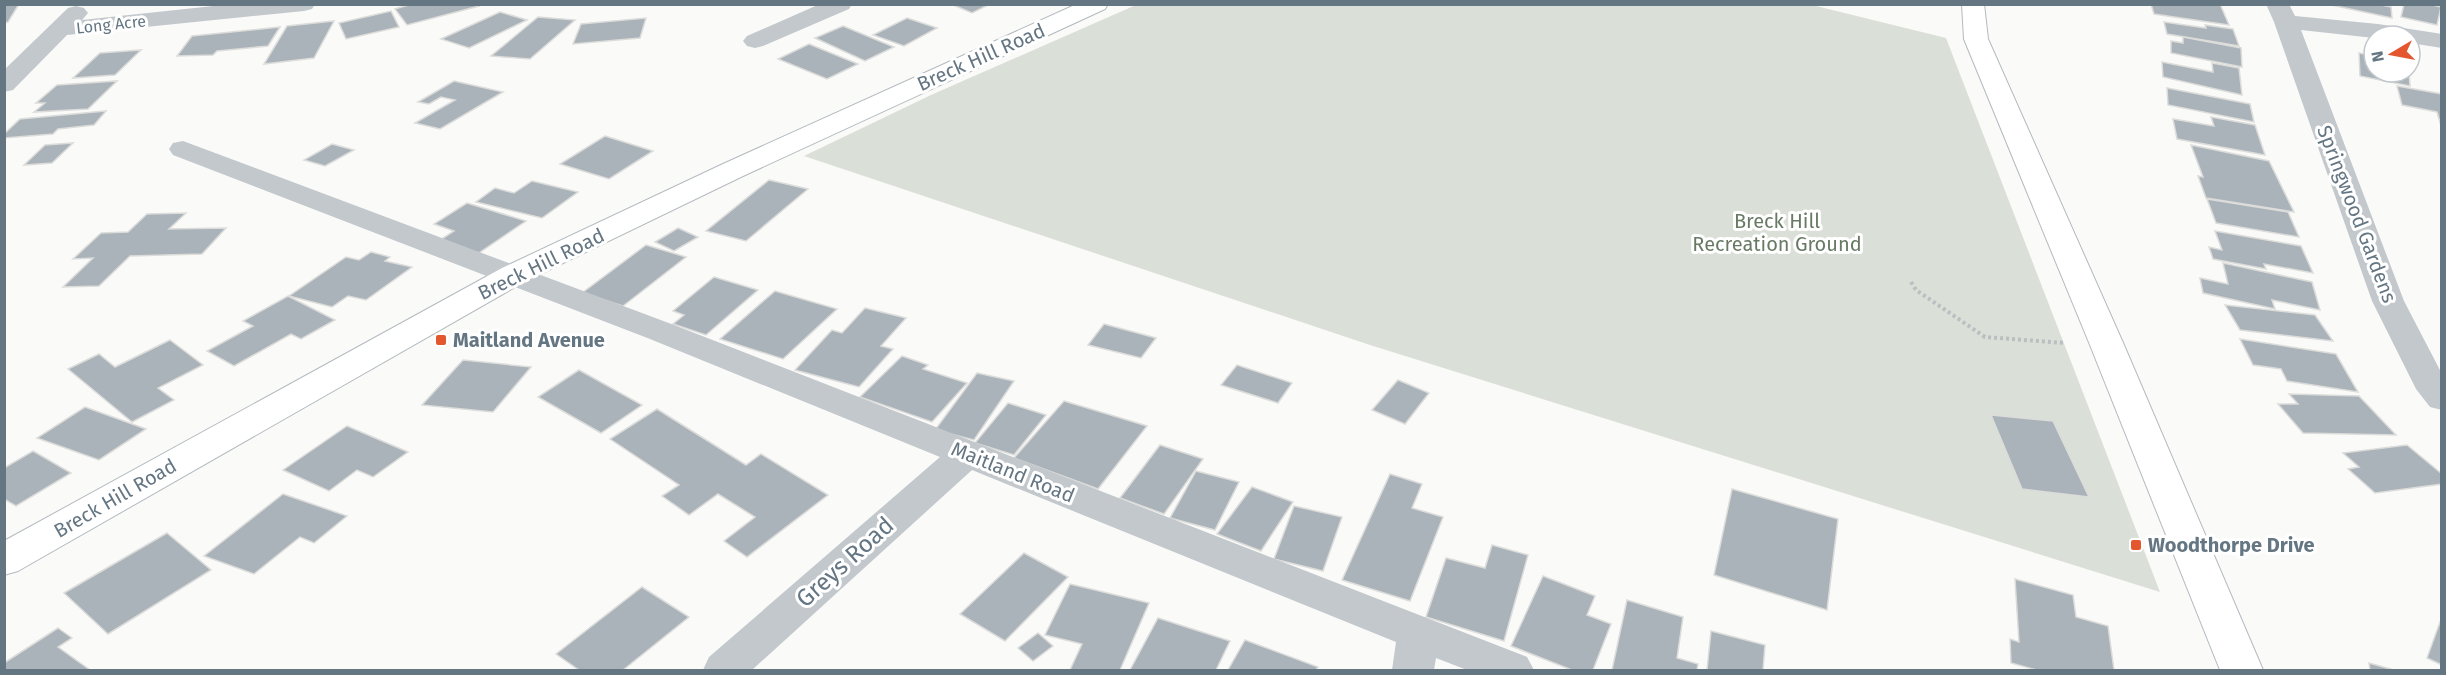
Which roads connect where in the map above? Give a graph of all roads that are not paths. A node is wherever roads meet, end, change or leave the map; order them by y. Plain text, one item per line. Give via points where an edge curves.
1 (83, 4) edge
2 (304, 4) edge
3 (841, 4) edge
4 (1097, 4) edge
5 (1973, 4) edge
6 (2282, 14) edge
7 (61, 29) junction
8 (755, 41) dead end
9 (2442, 41) edge
10 (5, 83) edge
11 (183, 149) dead end
12 (513, 275) junction
13 (2442, 399) edge
14 (966, 454) junction
15 (4, 560) edge
16 (1416, 652) edge
17 (724, 670) edge
18 (1512, 670) edge
19 (2242, 670) edge

1 - 7 street
2 - 7 street, Long Acre
3 - 8 street
4 - 12 street, Breck Hill Road
5 - 19 street via 1976,39
6 - 9 street, Springwood Gardens
6 - 13 street, Springwood Gardens via 2388,301 2428,381
7 - 10 street
11 - 12 street
12 - 14 street, Maitland Road
12 - 15 street, Breck Hill Road
14 - 16 street, Maitland Road
14 - 17 street, Greys Road
16 - 18 street, Maitland Road

